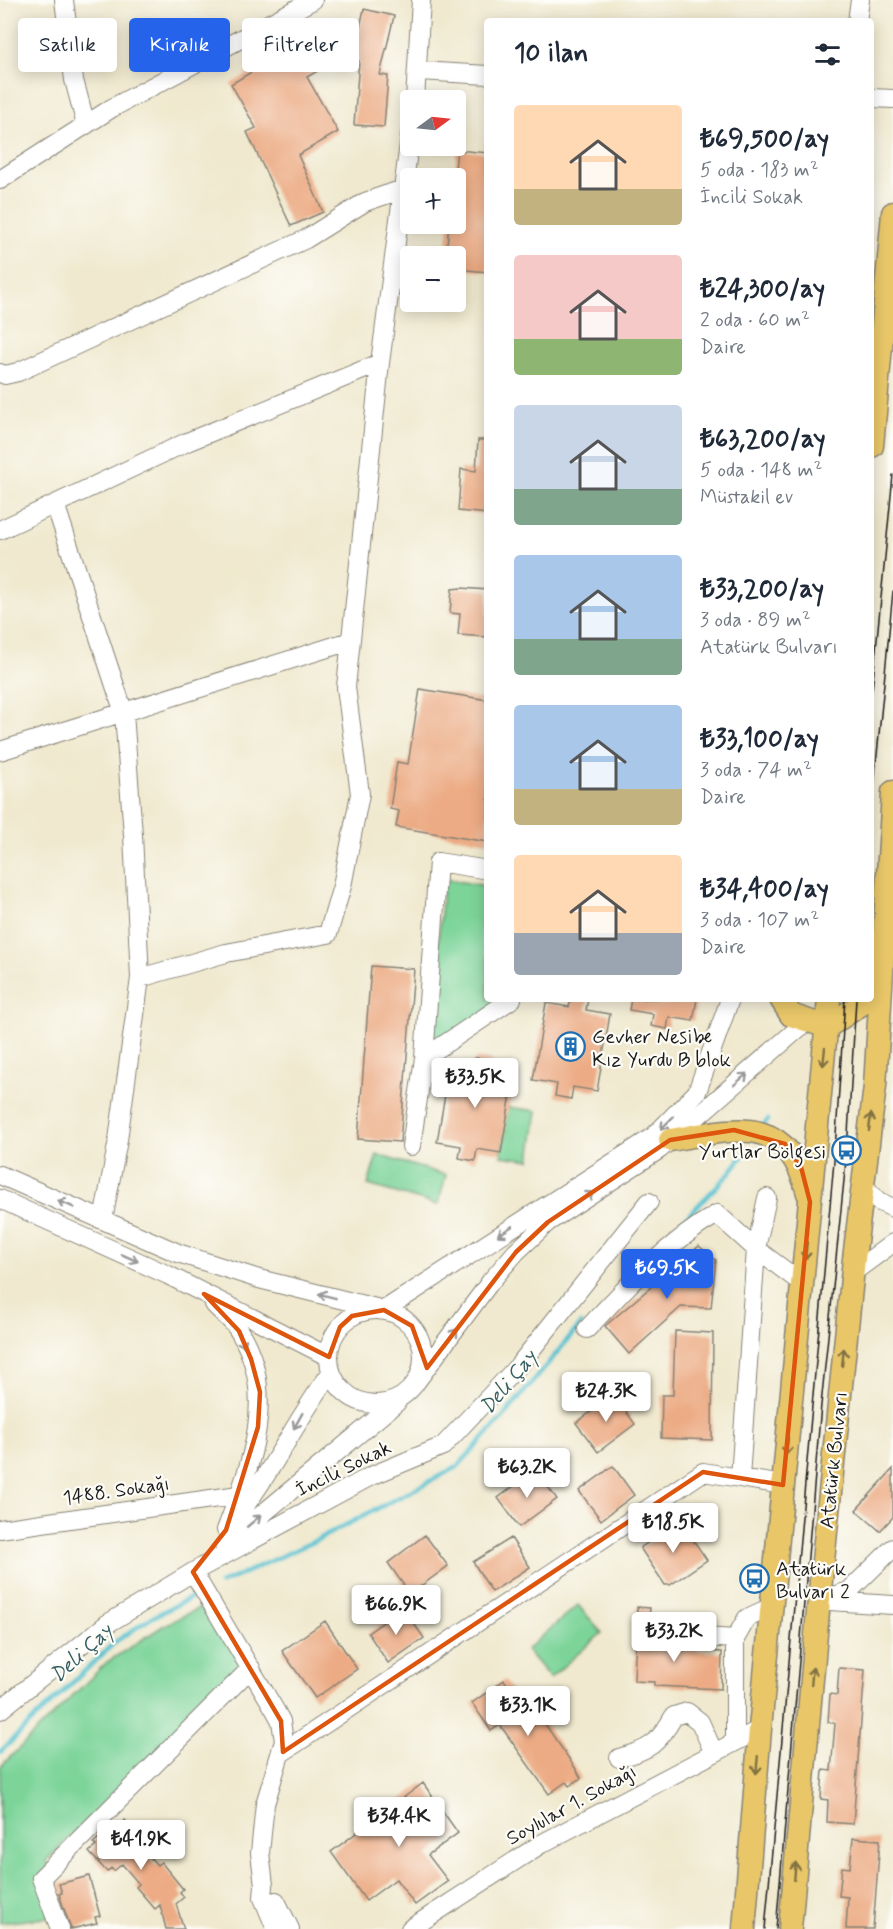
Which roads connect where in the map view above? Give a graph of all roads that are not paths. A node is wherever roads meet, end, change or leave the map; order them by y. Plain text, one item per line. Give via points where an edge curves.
1 (64, 0) edge
2 (313, 0) edge
3 (421, 0) edge
4 (860, 0) edge
5 (857, 18) edge
6 (418, 71) junction
7 (484, 75) edge
8 (416, 90) edge
9 (874, 98) edge
10 (893, 99) edge
11 (86, 125) junction
12 (0, 180) edge
13 (400, 190) edge
14 (400, 212) edge
15 (893, 213) edge
16 (876, 333) edge
17 (380, 363) junction
18 (0, 374) edge
19 (874, 390) edge
20 (55, 504) junction
21 (0, 530) edge
22 (350, 641) junction
23 (124, 713) junction
24 (0, 751) edge
25 (887, 809) edge
26 (484, 869) edge
27 (140, 978) junction
28 (878, 992) edge
29 (508, 1002) edge
30 (729, 1002) edge
31 (783, 1002) edge
32 (828, 1002) edge
33 (859, 1002) edge
34 (817, 1024) junction
35 (893, 1047) edge
36 (424, 1058) junction
37 (875, 1086) junction
38 (670, 1140) junction
39 (411, 1146) dead end
40 (0, 1175) edge
41 (862, 1185) junction
42 (767, 1198) dead end
43 (0, 1199) edge
44 (649, 1202) dead end
45 (810, 1202) junction
46 (893, 1208) edge
47 (103, 1220) junction
48 (893, 1243) edge
49 (756, 1249) junction
50 (852, 1273) junction
51 (802, 1284) junction
52 (204, 1294) junction
53 (384, 1310) junction
54 (587, 1329) dead end
55 (330, 1365) junction
56 (411, 1388) junction
57 (740, 1478) junction
58 (783, 1485) junction
59 (239, 1495) junction
60 (0, 1529) edge
61 (226, 1530) junction
62 (893, 1548) edge
63 (193, 1572) junction
64 (819, 1600) junction
65 (893, 1605) edge
66 (771, 1607) junction
67 (658, 1634) dead end
68 (735, 1639) junction
69 (251, 1668) junction
70 (0, 1710) edge
71 (760, 1729) junction
72 (735, 1742) junction
73 (283, 1752) junction
74 (714, 1753) junction
75 (619, 1758) dead end
76 (264, 1885) junction
77 (60, 1929) edge
78 (276, 1929) edge
79 (290, 1929) edge
80 (410, 1929) edge
81 (744, 1929) edge
82 (790, 1929) edge

1 - 11 street via 74,80
2 - 11 street
3 - 6 street
4 - 5 street
6 - 7 street
6 - 8 street
9 - 10 street
11 - 12 street
13 - 18 street via 365,202 306,239 216,283 18,372
14 - 17 street
15 - 16 main road
16 - 19 main road
17 - 20 street via 188,442
17 - 22 street
20 - 21 street
20 - 23 street
22 - 23 street
22 - 27 street via 346,687 360,794 328,934 226,953
23 - 24 street
23 - 27 street
25 - 28 main road, Atatürk Bulvarı
26 - 36 street via 438,862
27 - 47 street
28 - 37 main road, Atatürk Bulvarı
29 - 36 street
30 -> 53 street via 697,1092 653,1137
31 - 34 main road via 791,1015
32 - 34 main road
33 - 34 main road
38 -> 34 street
34 -> 45 main road
35 - 37 main road
36 - 39 street
41 -> 37 main road, Atatürk Bulvarı
38 - 45 main road via 734,1130 758,1133 785,1144 801,1167
56 -> 38 street via 516,1252 548,1222
47 -> 40 street
41 - 46 street via 878,1201
41 - 50 main road, Atatürk Bulvarı
42 - 49 street
43 -> 52 street
44 - 63 street, İncili Sokak via 519,1365 443,1446 371,1476
45 -> 51 main road
53 -> 47 street via 259,1279 178,1252
48 - 50 street
49 - 51 street
49 - 54 street via 717,1214 694,1227 626,1287
49 - 57 street
64 -> 50 main road, Atatürk Bulvarı
51 -> 58 main road
52 - 55 street
52 -> 59 street via 238,1331 260,1392 258,1427
53 - 55 street via 368,1311 346,1321 332,1341
53 - 56 street via 412,1326 420,1339 422,1369
55 - 56 street via 339,1387 350,1398 364,1403 394,1402
55 -> 61 street via 263,1479
63 -> 56 street
57 - 58 street
57 - 73 street via 703,1472
58 - 66 main road
59 - 60 street, 1488. Sokağı
59 - 61 street
61 - 63 street
62 - 64 street via 849,1591
63 - 69 street
63 - 70 street, İncili Sokak via 107,1624
64 - 65 street
82 -> 64 main road, Atatürk Bulvarı
66 - 68 street via 747,1618
66 - 71 main road
67 - 68 street
68 - 72 street
69 - 73 street via 280,1721 285,1741
69 - 77 street via 41,1878
71 - 72 street, Soylular 1. Sokağı
71 -> 81 main road
72 - 74 street, Soylular 1. Sokağı
73 - 76 street via 262,1822
74 - 75 street via 700,1722 687,1712 674,1716 662,1736 646,1751
74 - 80 street, Soylular 1. Sokağı via 541,1844
76 - 78 street via 263,1898
76 - 79 street

